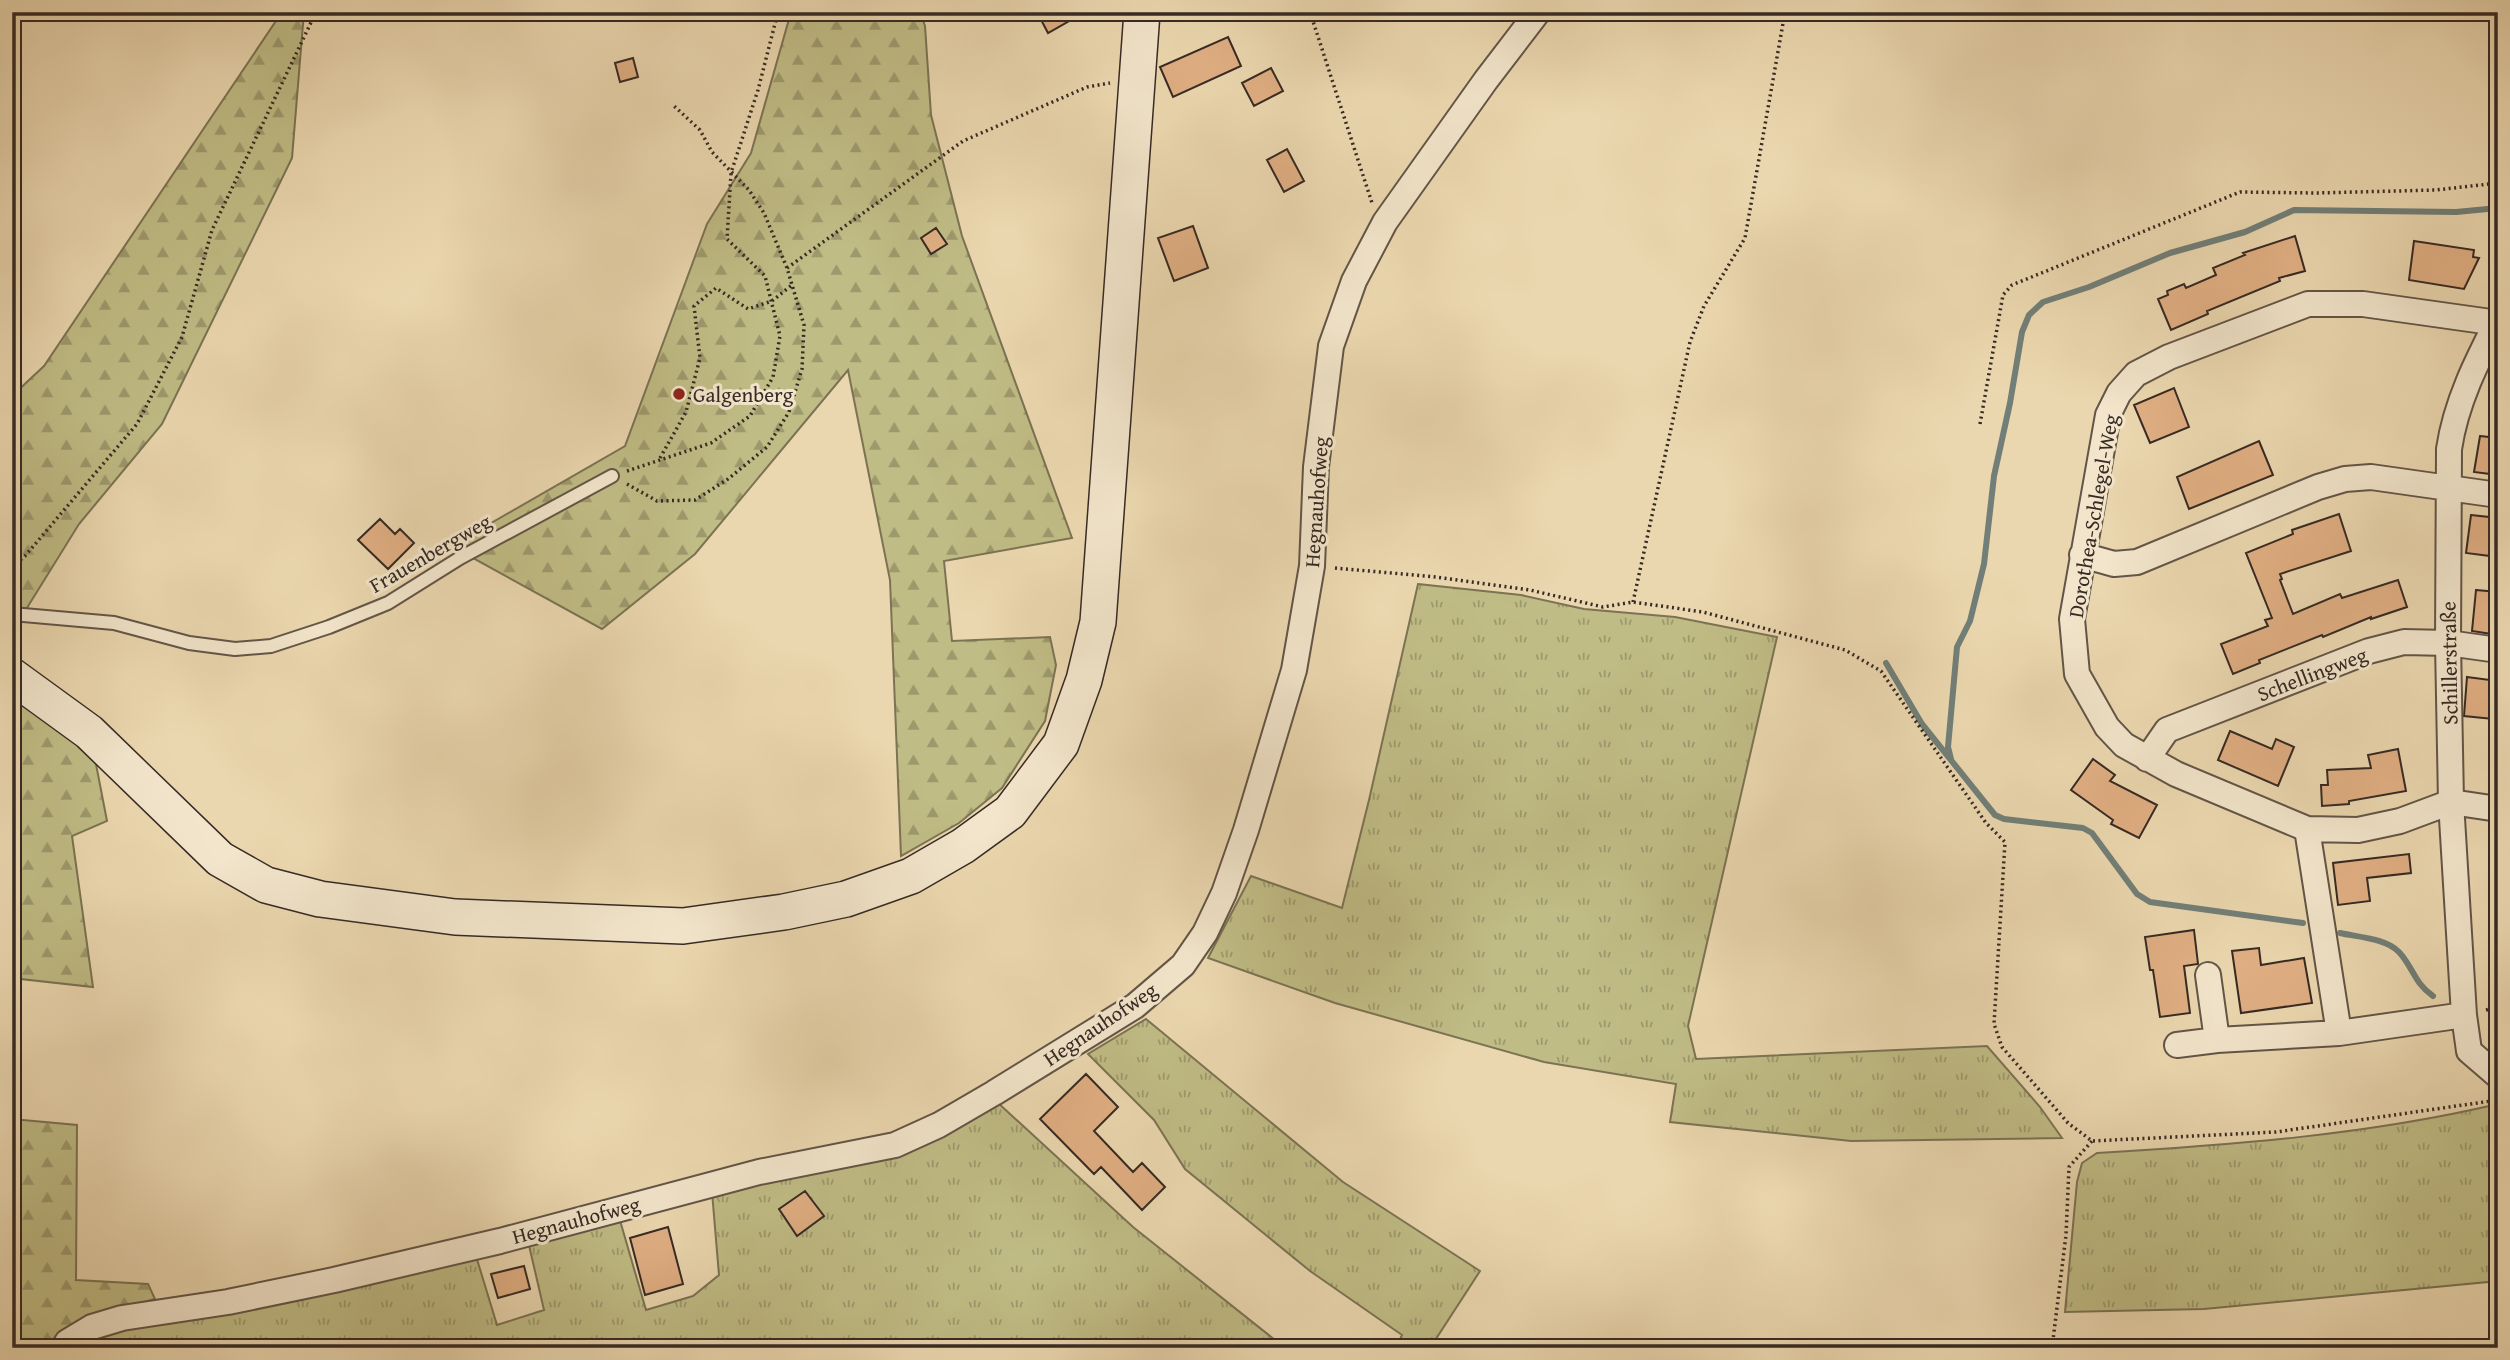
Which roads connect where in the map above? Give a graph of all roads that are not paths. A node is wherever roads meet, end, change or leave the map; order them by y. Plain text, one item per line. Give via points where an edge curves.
1 (1142, 12) edge
2 (1538, 12) edge
3 (2497, 322) edge
4 (612, 476) road end
5 (2449, 488) junction
6 (2498, 495) edge
7 (2082, 555) junction
8 (12, 614) edge
9 (2448, 643) junction
10 (2498, 650) edge
11 (12, 676) edge
12 (2147, 759) junction
13 (2451, 802) junction
14 (2498, 809) edge
15 (2307, 829) junction
16 (2208, 975) dead end
17 (2464, 1015) junction
18 (2339, 1033) junction
19 (2217, 1040) junction
20 (2177, 1045) dead end
21 (2498, 1076) edge
22 (64, 1348) edge

1 - 11 main road via 1098,622 1084,680 1061,744 1010,812 911,876 846,899 683,926 454,917 320,899 267,885 219,859 89,732
2 - 22 street, Hegnauhofweg via 1385,222 1354,281 1331,346 1316,467 1312,566 1294,670 1224,893 1183,965 1135,1006 939,1125 895,1145 759,1172 334,1280 122,1318 93,1327
3 - 5 street, Schillerstraße via 2452,426
3 - 7 street, Dorothea-Schlegel-Weg via 2363,304 2308,304 2136,374 2108,415
4 - 8 lane, Frauenbergweg via 460,558 388,603 271,646 235,649 189,643 114,623
5 - 6 street
5 - 7 street via 2371,477 2344,479 2137,562 2114,564
5 - 9 street, Schillerstraße
7 - 12 street, Dorothea-Schlegel-Weg via 2072,619 2077,674 2107,727
9 - 10 street, Schellingweg
9 - 12 street, Schellingweg via 2404,642 2369,651 2167,730
9 - 13 street, Schillerstraße
12 - 15 street, Dorothea-Schlegel-Weg
13 - 14 street
13 - 15 street via 2358,830
13 - 17 street, Schillerstraße
15 - 18 street
16 - 19 street
17 - 18 street
17 - 21 street, Schillerstraße via 2469,1051
18 - 19 street
19 - 20 street

